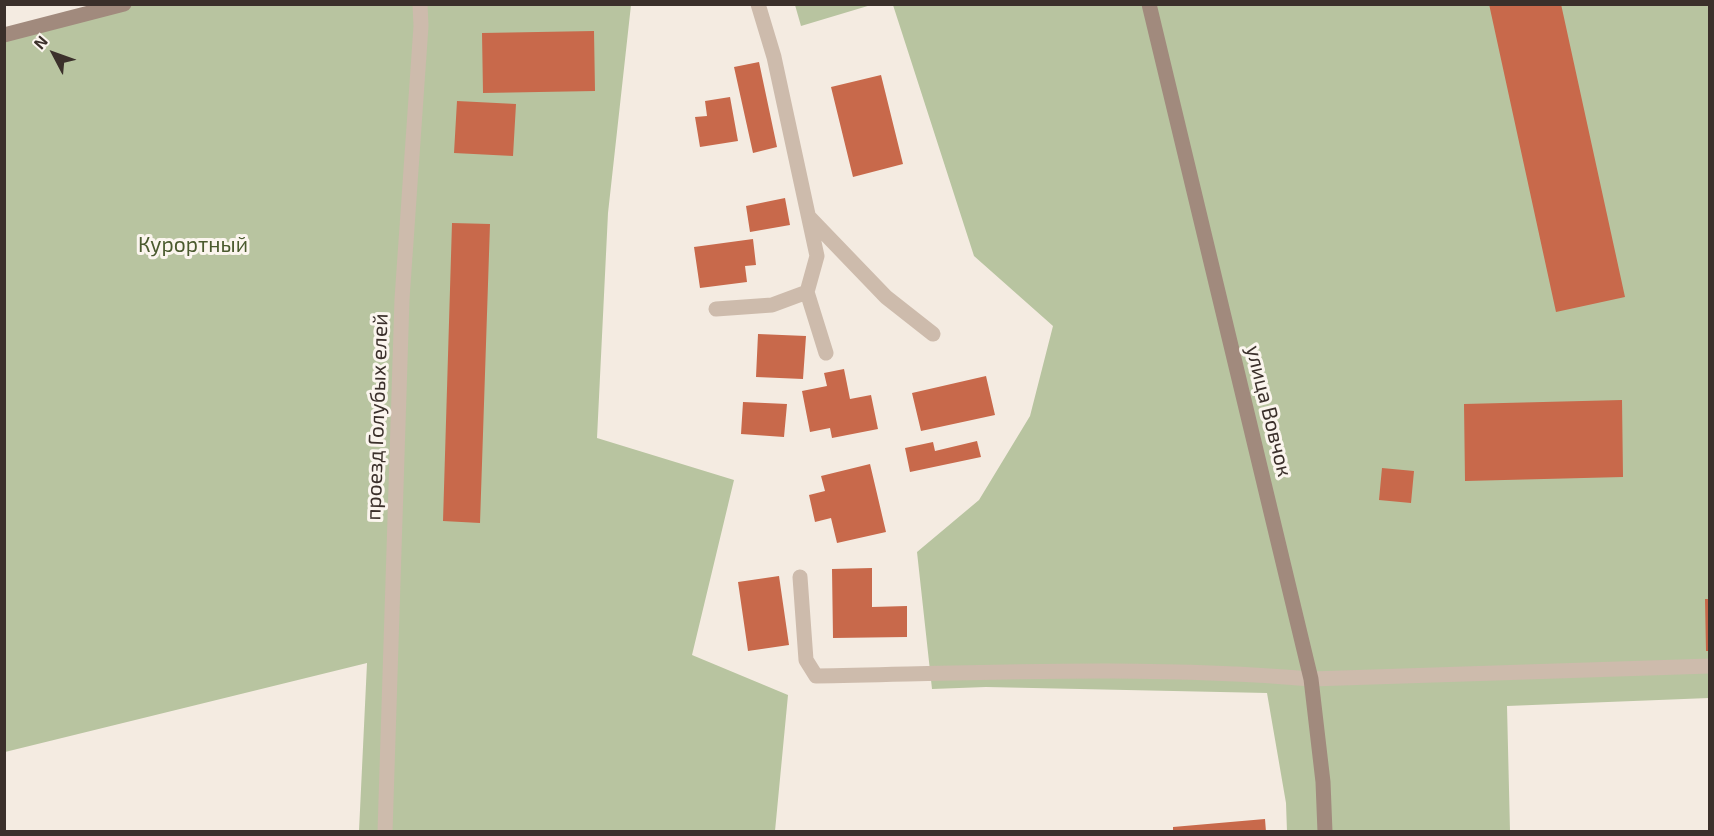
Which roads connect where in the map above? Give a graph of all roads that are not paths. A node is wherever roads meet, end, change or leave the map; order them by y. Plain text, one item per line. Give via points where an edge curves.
1 (124, 4) edge
2 (420, 4) edge
3 (758, 4) edge
4 (1149, 4) edge
5 (4, 35) edge
6 (808, 215) junction
7 (807, 292) junction
8 (716, 309) dead end
9 (933, 334) dead end
10 (826, 353) dead end
11 (800, 577) dead end
12 (1710, 666) edge
13 (1311, 678) junction
14 (385, 831) edge
15 (1325, 831) edge

1 - 5 street
2 - 14 street, проезд Голубых елей via 402,299
3 - 6 street via 774,57
4 - 13 street, улица Вовчок
6 - 7 street via 817,255
6 - 9 street via 886,297
7 - 8 street via 772,305
7 - 10 street
11 - 13 street via 806,660 816,676 1118,671
12 - 13 street
13 - 15 street, улица Вовчок

